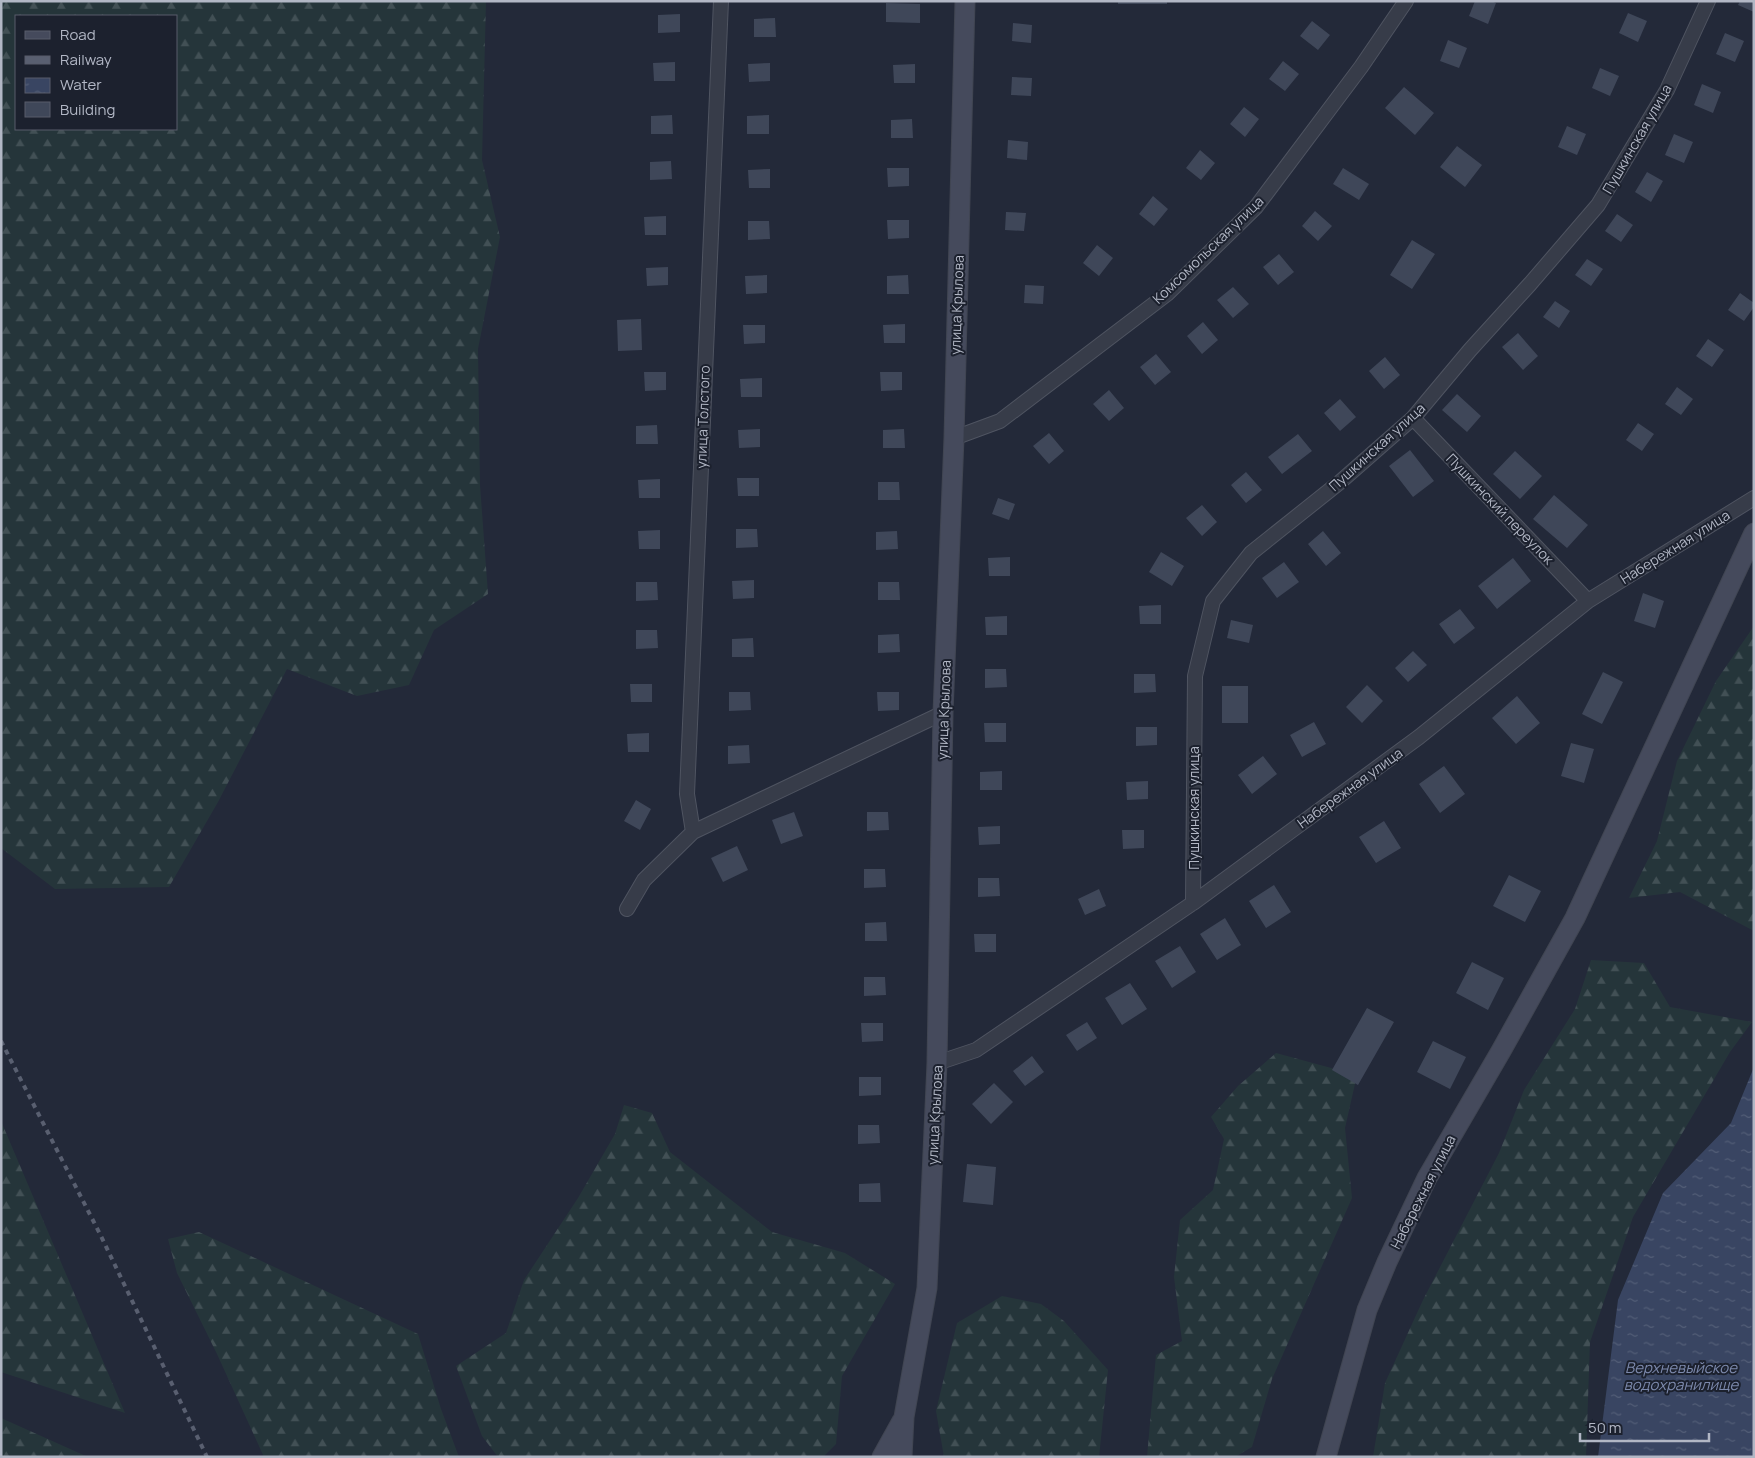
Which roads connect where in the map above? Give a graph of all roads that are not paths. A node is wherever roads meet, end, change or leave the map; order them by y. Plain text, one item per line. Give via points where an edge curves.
1 (721, 1) edge
2 (965, 1) edge
3 (1406, 1) edge
4 (1708, 1) edge
5 (1413, 418) junction
6 (954, 438) junction
7 (1754, 498) edge
8 (1754, 532) edge
9 (1588, 601) junction
10 (943, 713) junction
11 (693, 832) junction
12 (1193, 904) junction
13 (627, 909) dead end
14 (937, 1063) junction
15 (904, 1417) junction
16 (882, 1457) edge
17 (902, 1457) edge
18 (1326, 1457) edge

1 - 11 street, улица Толстого via 687,794
2 - 6 main road, улица Крылова
3 - 6 street, Комсомольская улица via 1256,207 1174,287 1000,421
4 - 5 street, Пушкинская улица via 1667,90 1598,206
5 - 9 street, Пушкинский переулок
5 - 12 street, Пушкинская улица via 1251,553 1213,601 1195,676
6 - 10 main road, улица Крылова
7 - 9 street, Набережная улица
8 - 18 main road, Набережная улица via 1575,918 1427,1178 1386,1262 1367,1310
9 - 12 street, Набережная улица via 1419,737
10 - 11 street
10 - 14 main road, улица Крылова
11 - 13 street via 644,880
12 - 14 street, Набережная улица via 976,1050
14 - 15 main road, улица Крылова via 927,1288
15 - 16 main road
15 - 17 main road

